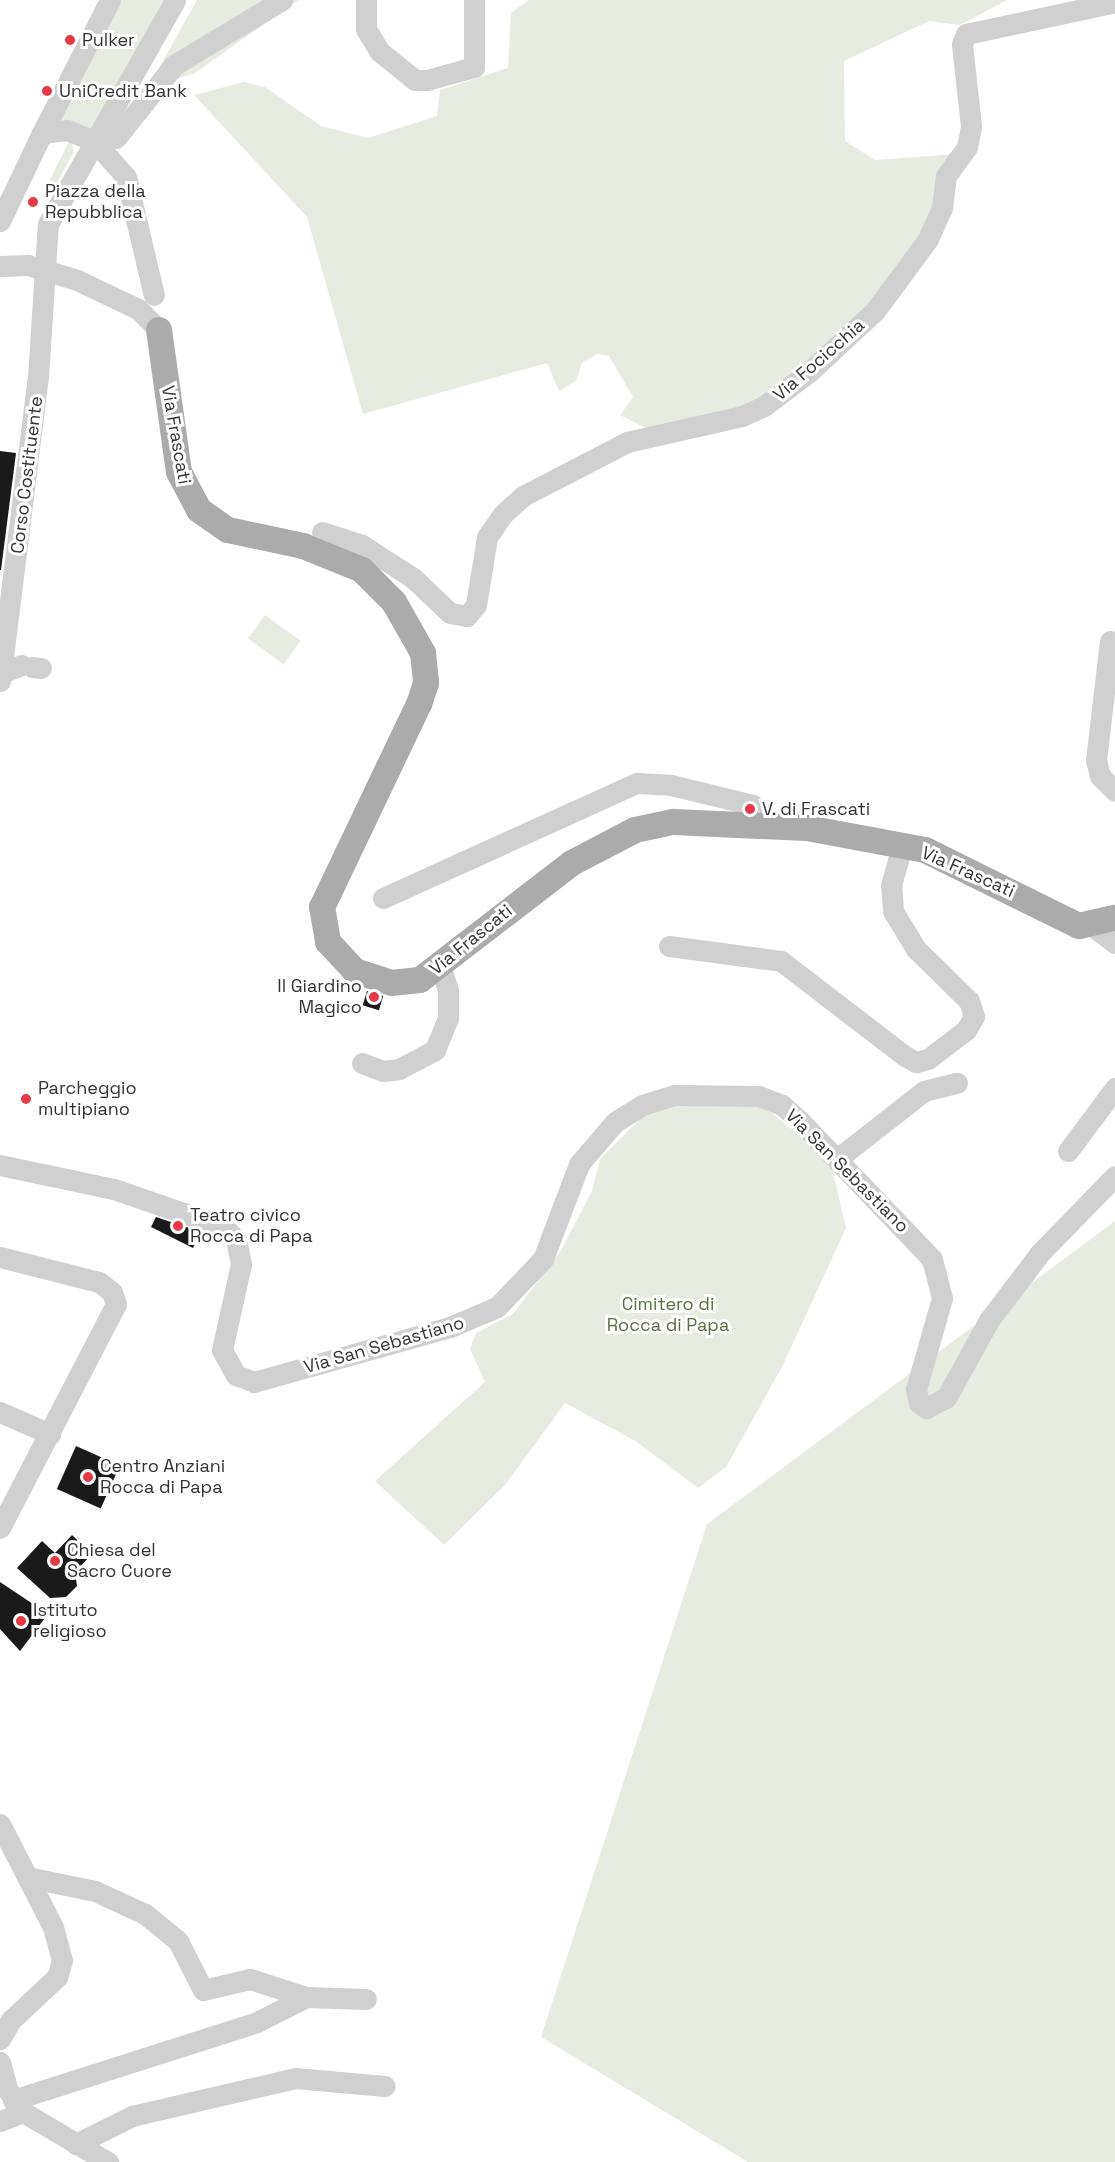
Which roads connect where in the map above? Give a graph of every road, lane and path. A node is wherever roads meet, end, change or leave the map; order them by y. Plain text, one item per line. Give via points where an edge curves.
1 (110, 0) edge
2 (175, 0) edge
3 (282, 0) edge
4 (366, 0) edge
5 (474, 0) edge
6 (1115, 2) edge
7 (42, 133) junction
8 (116, 138) dead end
9 (97, 150) junction
10 (0, 221) edge
11 (0, 266) edge
12 (43, 268) junction
13 (159, 330) junction
14 (322, 532) dead end
15 (1110, 641) dead end
16 (32, 667) dead end
17 (1, 677) edge
18 (1115, 790) edge
19 (773, 826) junction
20 (902, 846) junction
21 (382, 898) dead end
22 (1115, 918) edge
23 (1091, 926) junction
24 (1115, 943) edge
25 (669, 946) dead end
26 (440, 966) junction
27 (362, 1062) dead end
28 (957, 1083) dead end
29 (1115, 1088) edge
30 (1068, 1152) dead end
31 (837, 1159) junction
32 (0, 1165) edge
33 (1115, 1176) edge
34 (0, 1257) edge
35 (0, 1412) edge
36 (50, 1434) junction
37 (0, 1528) edge
38 (0, 1824) edge
39 (27, 1877) junction
40 (306, 1997) junction
41 (366, 1999) dead end
42 (0, 2039) edge
43 (0, 2062) edge
44 (385, 2086) dead end
45 (18, 2106) junction
46 (0, 2121) edge
47 (76, 2144) junction
48 (108, 2162) edge

1 - 7 street
2 - 9 street
3 - 8 street via 174,65
4 - 5 street via 369,37 391,64 415,80 471,71 476,58
6 - 14 street, Via Focicchia via 966,34 962,44 969,140 948,171 942,208 928,239 879,306 808,373 764,406 742,416 627,442 523,496 503,514 487,537 476,605 467,616 450,613 413,578 362,545
7 - 9 street via 67,130
7 - 10 street
9 - 12 street via 49,220
9 - 13 street, bridge via 126,177
11 - 12 street
12 - 13 street via 132,305
12 - 17 street, Corso Costituente via 38,377
13 - 26 main road, Via Frascati via 179,471 199,510 228,530 303,546 362,570 394,602 420,646 426,669 422,698 327,892 322,921 335,953 370,978 407,984
15 - 18 street via 1096,760 1100,776
16 - 17 street
19 - 20 main road, Via Frascati
19 - 21 street via 753,805 670,785 637,783
19 - 26 main road, Via Frascati via 679,822 635,830 560,871
20 - 23 main road, Via Frascati via 925,850 1078,926
20 - 25 street via 891,885 893,911 913,944 965,996 973,1011 966,1030 928,1059 916,1062 905,1056 781,961
22 - 23 main road
23 - 24 street
26 - 27 street via 448,990 448,1018 435,1050 399,1069 383,1071
28 - 31 street via 924,1091
29 - 30 street
31 - 32 street, Via San Sebastiano via 782,1105 759,1096 690,1093 649,1102 615,1122 586,1152 543,1259 497,1307 450,1327 254,1382 236,1375 222,1350 241,1272 236,1240 224,1227 114,1188
31 - 33 street, Via San Sebastiano via 919,1243 937,1270 941,1302 916,1389 919,1403 926,1408 946,1398 989,1320 1040,1253
34 - 36 street via 95,1280 114,1295 113,1312
35 - 36 street
36 - 37 street
38 - 39 street
39 - 40 street via 95,1891 145,1914 178,1941 203,1990 250,1979
39 - 42 street via 57,1935 62,1966 57,1977 11,2020
40 - 41 street
40 - 45 street via 257,2022
43 - 45 street
44 - 47 street via 295,2078 132,2116
45 - 46 street
45 - 47 street
47 - 48 street

